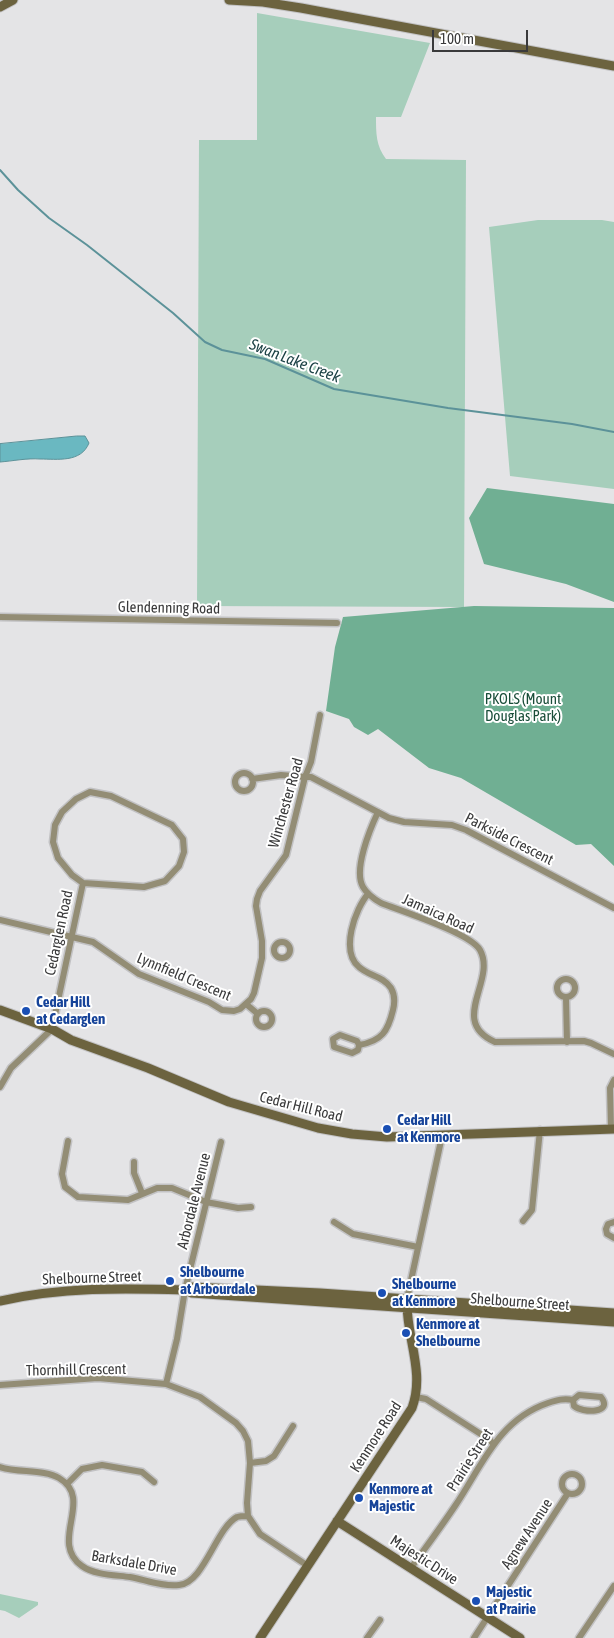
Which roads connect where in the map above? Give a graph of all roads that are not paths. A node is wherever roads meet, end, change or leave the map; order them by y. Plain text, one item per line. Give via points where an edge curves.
1 (13, 0) edge
2 (229, 0) edge
3 (0, 6) edge
4 (614, 66) edge
5 (0, 618) edge
6 (337, 623) dead end
7 (320, 715) dead end
8 (305, 778) junction
9 (252, 779) dead end
10 (378, 812) junction
11 (83, 883) junction
12 (368, 894) junction
13 (614, 908) edge
14 (0, 920) edge
15 (71, 936) junction
16 (275, 949) dead end
17 (262, 950) junction
18 (566, 998) dead end
19 (246, 1004) junction
20 (0, 1010) edge
21 (258, 1014) dead end
22 (52, 1029) junction
23 (567, 1042) junction
24 (360, 1045) dead end
25 (614, 1054) edge
26 (614, 1080) edge
27 (0, 1087) edge
28 (612, 1129) edge
29 (540, 1130) junction
30 (442, 1136) junction
31 (68, 1140) dead end
32 (221, 1142) dead end
33 (134, 1162) dead end
34 (142, 1193) junction
35 (206, 1202) junction
36 (251, 1208) dead end
37 (334, 1222) dead end
38 (523, 1222) dead end
39 (614, 1222) edge
40 (614, 1238) edge
41 (418, 1247) junction
42 (185, 1290) junction
43 (0, 1301) edge
44 (407, 1303) junction
45 (614, 1313) edge
46 (614, 1322) edge
47 (166, 1384) junction
48 (0, 1385) edge
49 (416, 1398) junction
50 (574, 1400) dead end
51 (293, 1426) dead end
52 (493, 1444) junction
53 (250, 1463) junction
54 (0, 1467) edge
55 (154, 1482) dead end
56 (67, 1484) junction
57 (568, 1493) dead end
58 (248, 1516) junction
59 (337, 1521) junction
60 (308, 1566) junction
61 (411, 1568) junction
62 (614, 1586) edge
63 (488, 1617) junction
64 (380, 1620) dead end
65 (260, 1638) edge
66 (367, 1638) edge
67 (474, 1638) edge
68 (520, 1638) edge
69 (579, 1638) edge

1 - 3 street
2 - 4 street via 301,8
5 - 6 street, Glendenning Road
7 - 8 street, Winchester Road
8 - 9 street, Parkside Crescent via 282,775
8 - 10 street, Parkside Crescent via 311,777
8 - 17 street, Winchester Road via 286,855 260,890 256,906
10 - 12 street via 369,831 360,873
10 - 13 street, Parkside Crescent via 404,822 452,825 466,830
11 - 11 street, Cedarglen Road via 144,887 165,881 179,866 184,852 183,839 172,825 111,796 90,792 62,812 55,825 53,842 58,858
11 - 15 street, Cedarglen Road
12 - 23 street, Jamaica Road via 381,903 465,938 480,950 482,975 474,1013 475,1023 486,1038 503,1043
12 - 24 street via 358,908 350,950 358,967 388,984 395,997 388,1029 375,1040
14 - 15 street, Lynnfield Crescent
15 - 19 street, Lynnfield Crescent via 92,942 139,974 222,1010 234,1011
15 - 22 street, Cedarglen Road
16 - 17 street
17 - 19 street, Winchester Road via 254,992
18 - 23 street
19 - 21 street
20 - 22 street, Cedar Hill Road
22 - 27 street via 11,1068
22 - 30 street, Cedar Hill Road via 71,1040 229,1102 293,1121 352,1134
23 - 25 street, Jamaica Road via 591,1043
26 - 28 street via 610,1088
28 - 29 street, Cedar Hill Road
29 - 30 street, Cedar Hill Road
29 - 38 street via 532,1210
30 - 41 street, Kenmore Road
31 - 34 street via 62,1174 65,1187 78,1197 128,1200
32 - 35 street, Arbordale Avenue
33 - 34 street via 134,1173
34 - 35 street via 172,1188
35 - 36 street
35 - 42 street, Arbordale Avenue
37 - 41 street via 353,1234
39 - 40 street via 606,1229
41 - 44 street, Kenmore Road
42 - 43 street, Shelbourne Street via 67,1290
42 - 44 street, Shelbourne Street via 190,1293
42 - 47 street, Arbordale Avenue
44 - 45 street, Shelbourne Street
44 - 46 street, Shelbourne Street
44 - 49 street, Kenmore Road via 416,1366
47 - 48 street, Thornhill Crescent via 98,1378
47 - 53 street, Thornhill Crescent via 200,1397 236,1422 248,1442
49 - 52 street via 426,1399
49 - 59 street, Kenmore Road
50 - 52 street, Prairie Street via 560,1399 536,1407 512,1423
51 - 53 street via 274,1456 266,1461
52 - 61 street, Prairie Street via 454,1508
53 - 58 street, Thornhill Crescent
54 - 56 street via 52,1475
55 - 56 street via 142,1472 102,1465 82,1469
56 - 58 street, Barksdale Drive via 74,1500 68,1544 73,1557 83,1567 98,1572 167,1585 181,1585 191,1580 234,1519
57 - 63 street, Agnew Avenue
58 - 60 street via 260,1534
59 - 60 street, Kenmore Road
59 - 61 street, Majestic Drive
60 - 65 street, Kenmore Road
61 - 63 street, Majestic Drive
62 - 69 street
63 - 67 street, Agnew Avenue
63 - 68 street, Majestic Drive
64 - 66 street

